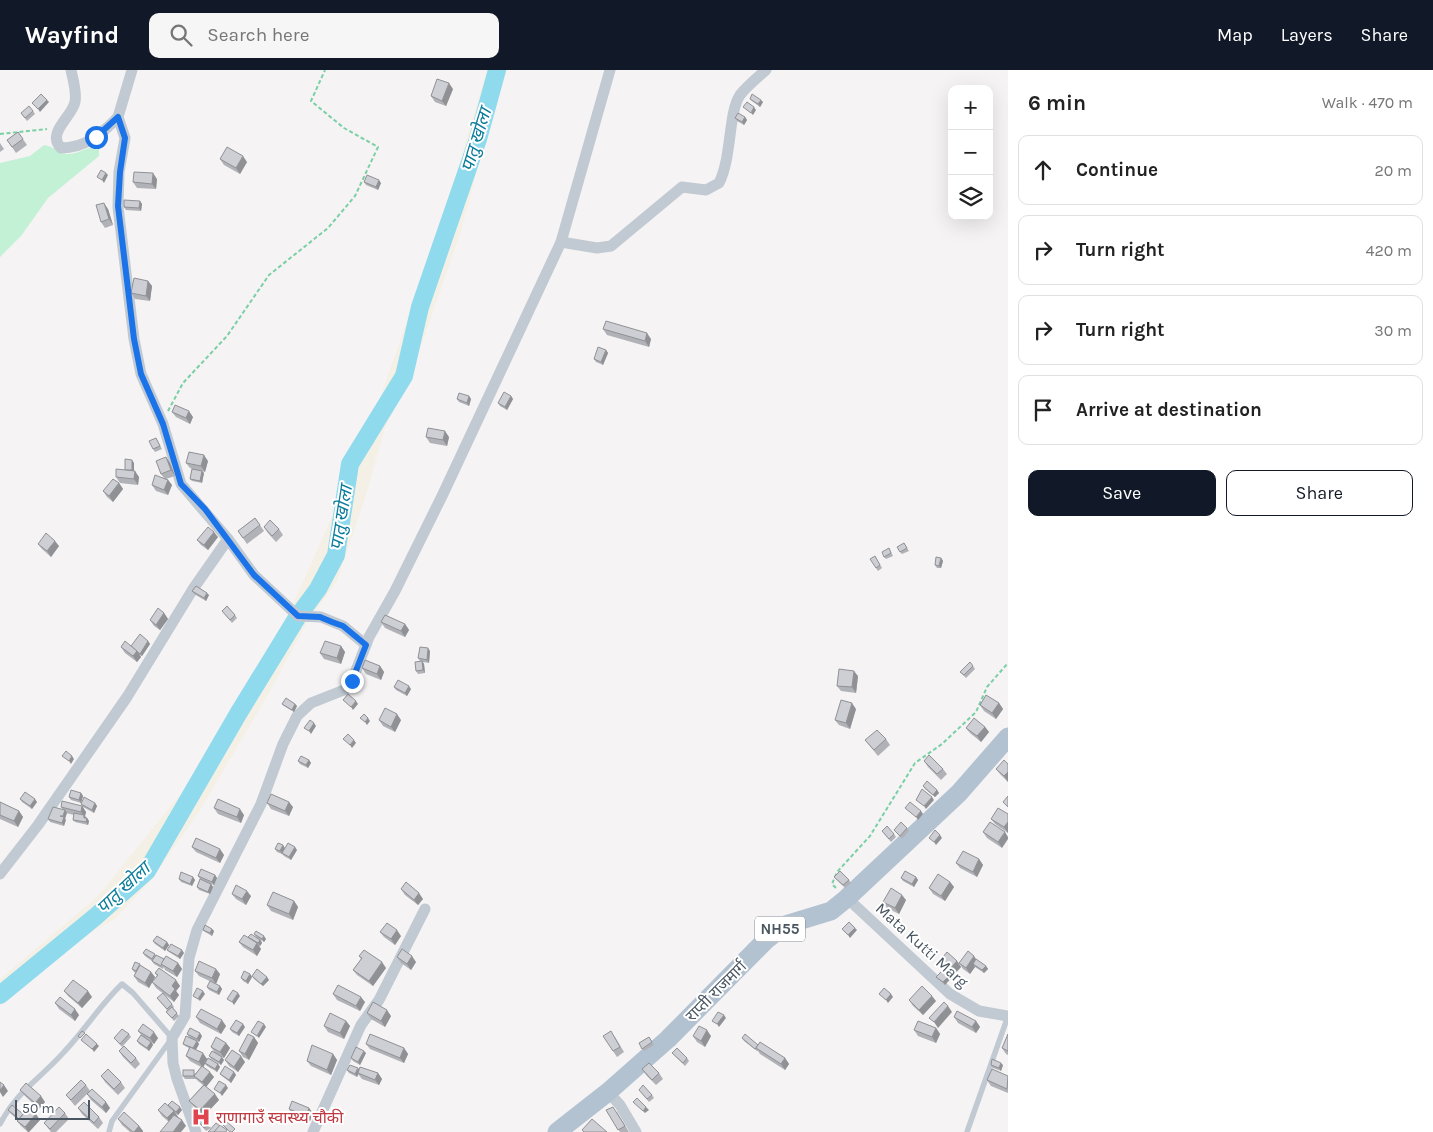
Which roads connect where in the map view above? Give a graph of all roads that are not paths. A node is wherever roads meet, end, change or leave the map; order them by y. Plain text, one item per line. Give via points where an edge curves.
1 (71, 70) edge
2 (132, 70) edge
3 (610, 70) edge
4 (766, 70) edge
5 (118, 117) junction
6 (561, 242) junction
7 (228, 539) junction
8 (366, 645) junction
9 (1008, 737) edge
10 (0, 874) edge
11 (847, 898) junction
12 (424, 909) dead end
13 (1008, 1016) edge
14 (172, 1038) junction
15 (608, 1092) junction
16 (0, 1124) edge
17 (108, 1132) edge
18 (196, 1132) edge
19 (314, 1132) edge
20 (557, 1132) edge
21 (636, 1132) edge
22 (967, 1132) edge

1 - 5 street via 75,101 58,129 57,145 72,148 96,137
2 - 5 street
3 - 6 street
4 - 6 street via 740,94 727,162 719,183 706,190 682,187 611,246 597,248
5 - 7 street via 125,138 118,206 141,374 162,422 181,484
6 - 8 street via 423,536
7 - 8 street via 254,575 298,616 320,617 343,626
7 - 10 street via 193,589 127,697 38,826
8 - 14 street via 352,681 344,690 311,703 297,716 286,737 261,804 197,930 189,958 185,1016
9 - 11 main road, राप्ती राजमार्ग / NH55 via 959,793
11 - 13 street, Mata Kutti Marg via 950,994 979,1011
11 - 15 main road, राप्ती राजमार्ग / NH55 via 831,911 785,925 766,940 668,1039
12 - 19 street via 379,1000 361,1025
13 - 22 lane
14 - 16 lane via 133,992 122,984 105,1000 64,1052 10,1104
14 - 17 lane via 112,1121
14 - 18 street via 177,1079
15 - 20 main road, राप्ती राजमार्ग / NH55
15 - 21 street

